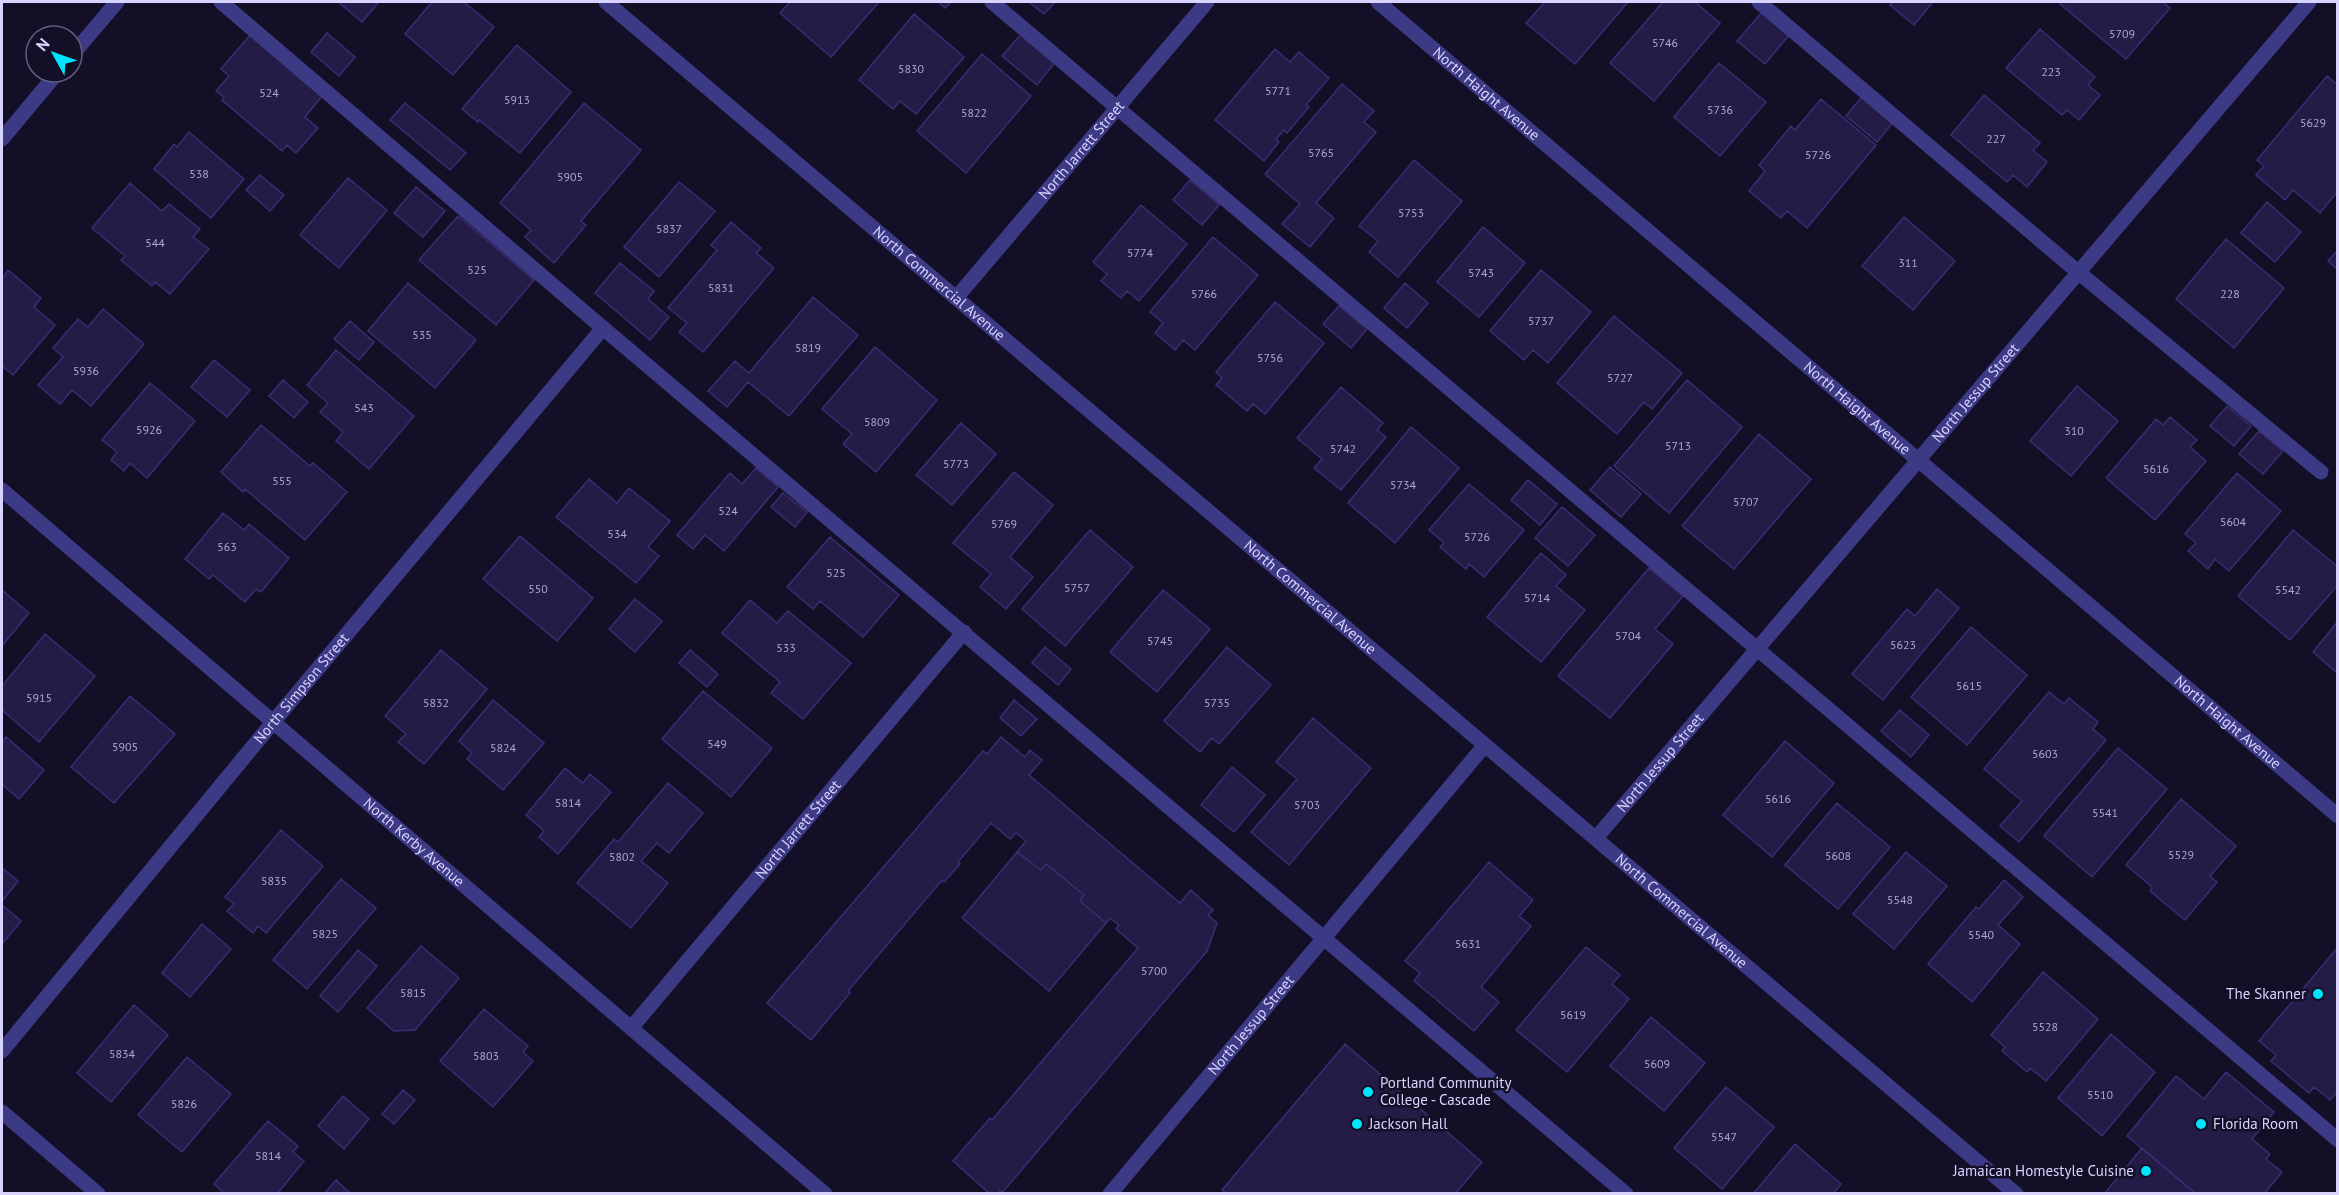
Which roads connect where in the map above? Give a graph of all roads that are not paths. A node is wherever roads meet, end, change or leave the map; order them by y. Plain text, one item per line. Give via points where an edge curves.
1 (117, 2) edge
2 (221, 2) edge
3 (606, 2) edge
4 (992, 2) edge
5 (1207, 2) edge
6 (1378, 2) edge
7 (1759, 2) edge
8 (2309, 2) edge
9 (84, 41) edge
10 (48, 84) edge
11 (1117, 108) junction
12 (2, 140) edge
13 (2078, 273) junction
14 (956, 298) junction
15 (603, 328) junction
16 (1919, 460) junction
17 (2321, 472) dead end
18 (2, 490) edge
19 (964, 632) junction
20 (1757, 650) junction
21 (274, 721) junction
22 (1485, 745) junction
23 (2337, 816) edge
24 (1596, 838) junction
25 (1324, 938) junction
26 (632, 1028) junction
27 (2, 1051) edge
28 (2, 1112) edge
29 (2337, 1140) edge
30 (98, 1194) edge
31 (825, 1194) edge
32 (1110, 1194) edge
33 (1626, 1194) edge
34 (2016, 1194) edge

1 - 9 street
2 - 15 street
3 - 14 street, North Commercial Avenue
4 - 11 street
5 - 11 street, North Jarrett Street
6 - 16 street, North Haight Avenue
7 - 13 street
8 - 13 street, North Jessup Street
10 - 12 street
11 - 14 street, North Jarrett Street
11 - 20 street
13 - 16 street, North Jessup Street
13 - 17 street
14 - 22 street, North Commercial Avenue
15 - 19 street
15 - 21 street, North Simpson Street
16 - 20 street, North Jessup Street
16 - 23 street, North Haight Avenue
18 - 21 street, North Kerby Avenue
19 - 25 street
19 - 26 street, North Jarrett Street
20 - 24 street, North Jessup Street
20 - 29 street
21 - 26 street, North Kerby Avenue
21 - 27 street, North Simpson Street
22 - 24 street, North Commercial Avenue
22 - 25 street, North Jessup Street
24 - 34 street, North Commercial Avenue
25 - 32 street, North Jessup Street
25 - 33 street
26 - 31 street, North Kerby Avenue
28 - 30 street

